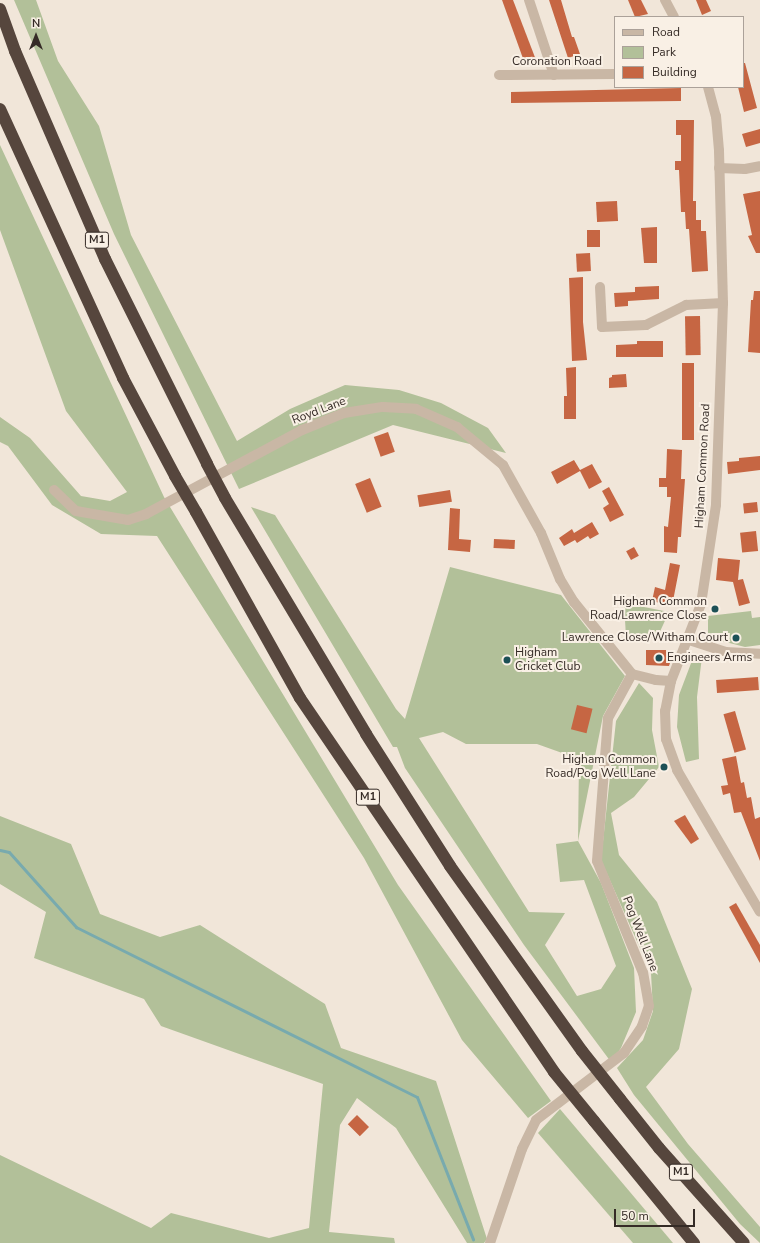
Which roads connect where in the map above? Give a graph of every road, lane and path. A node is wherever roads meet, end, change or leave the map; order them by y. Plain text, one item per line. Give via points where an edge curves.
1 (529, 0) edge
2 (665, 0) edge
3 (0, 9) edge
4 (673, 16) edge
5 (554, 74) junction
6 (614, 74) edge
7 (499, 75) dead end
8 (708, 88) edge
9 (0, 109) edge
10 (760, 166) edge
11 (719, 168) junction
12 (600, 287) dead end
13 (723, 303) junction
14 (54, 490) dead end
15 (689, 640) junction
16 (760, 654) edge
17 (632, 674) junction
18 (671, 681) junction
19 (760, 912) edge
20 (490, 1243) edge
21 (694, 1243) edge
22 (744, 1243) edge

1 - 5 street
2 - 4 street
3 - 22 highway, M1, bridge via 15,51 105,259 207,464 366,734 450,866 582,1051 659,1148
5 - 6 street, Coronation Road
5 - 7 street, Coronation Road
8 - 11 street, Higham Common Road via 716,116
9 - 21 highway, M1, bridge via 123,378 300,698 554,1072
10 - 11 street via 745,169
11 - 13 street, Higham Common Road
12 - 13 street via 602,326 646,325 686,305
13 - 15 street, Higham Common Road via 716,505 701,604
14 - 17 street, Royd Lane via 76,511 128,520 146,514 302,430 344,413 383,407 416,410 457,427 503,465 541,533 560,579 574,602
15 - 16 street via 725,652
15 - 18 street, Higham Common Road
17 - 18 street
17 - 20 street, Pog Well Lane via 608,718 597,861 644,973 649,1006 642,1026 624,1052 536,1120 522,1149
18 - 19 street, Higham Common Road via 665,711 666,739 677,770

